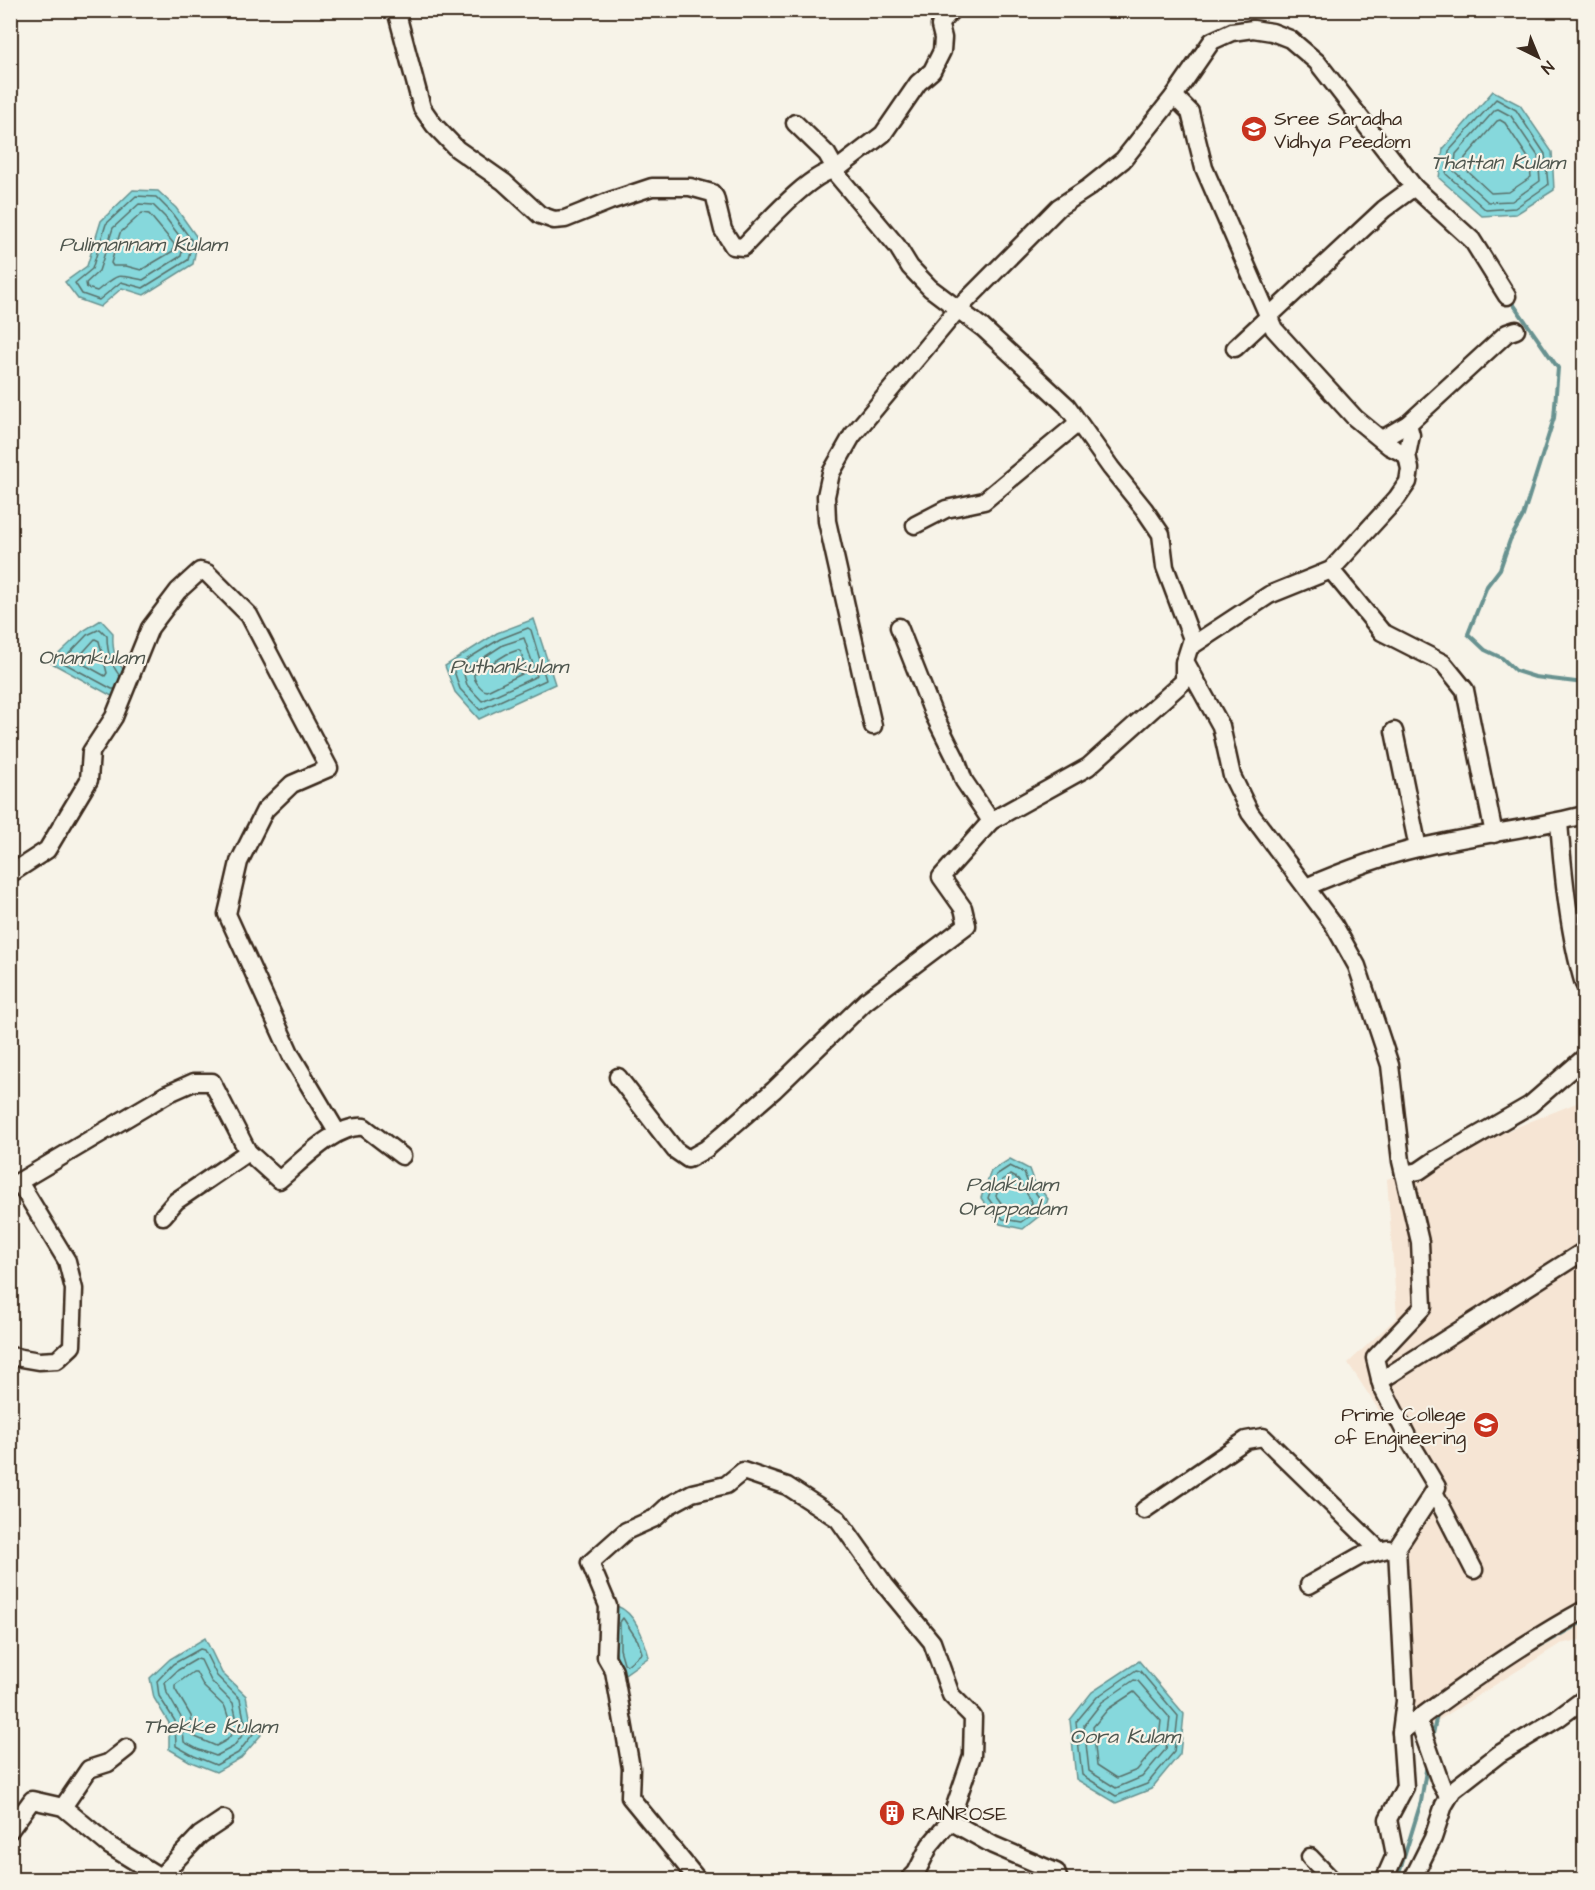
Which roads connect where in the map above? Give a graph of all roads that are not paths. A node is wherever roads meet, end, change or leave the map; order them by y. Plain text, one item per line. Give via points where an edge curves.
1 (396, 10) edge
2 (952, 10) edge
3 (1174, 96) junction
4 (795, 123) dead end
5 (836, 170) junction
6 (1414, 187) junction
7 (1507, 296) dead end
8 (958, 309) junction
9 (1269, 315) junction
10 (1516, 330) dead end
11 (1235, 348) dead end
12 (1078, 423) junction
13 (1408, 424) junction
14 (1382, 439) junction
15 (1407, 455) junction
16 (915, 525) dead end
17 (1331, 570) junction
18 (899, 627) dead end
19 (1192, 639) junction
20 (1185, 661) junction
21 (873, 726) dead end
22 (1394, 731) dead end
23 (1584, 815) edge
24 (991, 821) junction
25 (1559, 822) junction
26 (1494, 834) junction
27 (1418, 848) junction
28 (10, 874) edge
29 (1306, 887) junction
30 (1584, 984) edge
31 (1584, 1058) edge
32 (618, 1077) dead end
33 (337, 1132) junction
34 (248, 1152) junction
35 (402, 1156) dead end
36 (1404, 1174) junction
37 (15, 1184) edge
38 (163, 1216) dead end
39 (1584, 1251) edge
40 (10, 1356) edge
41 (1380, 1381) junction
42 (1434, 1492) junction
43 (1144, 1510) dead end
44 (1397, 1548) junction
45 (1379, 1550) junction
46 (1474, 1570) dead end
47 (1309, 1584) dead end
48 (1584, 1610) edge
49 (1584, 1699) edge
50 (1418, 1719) junction
51 (1401, 1732) junction
52 (127, 1748) dead end
53 (1448, 1796) junction
54 (63, 1807) junction
55 (224, 1819) dead end
56 (950, 1821) junction
57 (10, 1830) edge
58 (1310, 1857) dead end
59 (163, 1878) edge
60 (698, 1880) edge
61 (909, 1880) edge
62 (1059, 1880) edge
63 (1332, 1880) edge
64 (1384, 1880) edge
65 (1412, 1880) edge

1 - 5 street via 422,108 457,149 504,182 540,215 565,219 652,188 690,187 712,193 726,236 733,246 743,247 824,172
2 - 5 street via 941,21 942,51 932,71 918,83 883,134
3 - 6 street via 1212,41 1232,32 1272,32 1290,39 1317,62
3 - 8 street via 1123,160 1059,207
3 - 9 street via 1190,112 1204,168
4 - 5 street via 827,154
5 - 8 street via 910,267
6 - 7 street via 1472,240
6 - 9 street
8 - 12 street via 1067,406
8 - 21 street via 852,436 831,473 826,496 827,521
9 - 11 street
9 - 14 street via 1281,337 1355,418
10 - 13 street via 1507,333
12 - 16 street via 984,501 946,509
12 - 19 street via 1161,534 1166,567
13 - 14 street
13 - 15 street via 1411,435
14 - 15 street
15 - 17 street via 1408,482
17 - 19 street via 1269,595 1193,645
17 - 26 street via 1382,632 1443,663 1465,690
18 - 24 street via 964,781
19 - 20 street
20 - 24 street via 1184,681 1088,766
20 - 29 street via 1221,726 1232,776 1250,813
22 - 27 street
23 - 25 street
24 - 32 street via 941,877 963,908 967,925 866,1001 706,1149 688,1159 675,1150
25 - 26 street
25 - 30 street via 1562,865
26 - 27 street
27 - 29 street via 1355,866
28 - 33 street via 47,850 89,780 91,752 114,717 150,628 178,591 200,571 207,573 249,615 329,768 292,784 265,810 239,862 227,914 291,1054
29 - 36 street via 1357,966 1390,1065
31 - 36 street via 1530,1105 1419,1171
33 - 34 street via 279,1180
33 - 35 street via 364,1127
34 - 37 street via 213,1082 194,1082
34 - 38 street via 176,1201
36 - 41 street via 1420,1242 1423,1307 1375,1358
37 - 40 street via 67,1262 75,1289 72,1346 57,1360
39 - 41 street
41 - 42 street via 1437,1487
42 - 44 street
42 - 46 street
43 - 45 street via 1246,1440 1263,1437
44 - 45 street
44 - 51 street via 1405,1701
45 - 47 street
48 - 50 street via 1545,1632
49 - 53 street via 1499,1754
50 - 51 street
50 - 53 street
51 - 64 street via 1405,1787 1388,1819 1395,1855
52 - 54 street via 108,1763 89,1769
53 - 65 street
54 - 57 street via 32,1800
54 - 59 street via 110,1846
55 - 59 street via 200,1835
56 - 60 street via 972,1756 973,1717 951,1695 932,1642 838,1519 787,1486 742,1471 726,1485 692,1494 626,1531 590,1563 608,1606 606,1657 614,1671 631,1768 630,1797
56 - 61 street
56 - 62 street via 1056,1872
58 - 63 street

